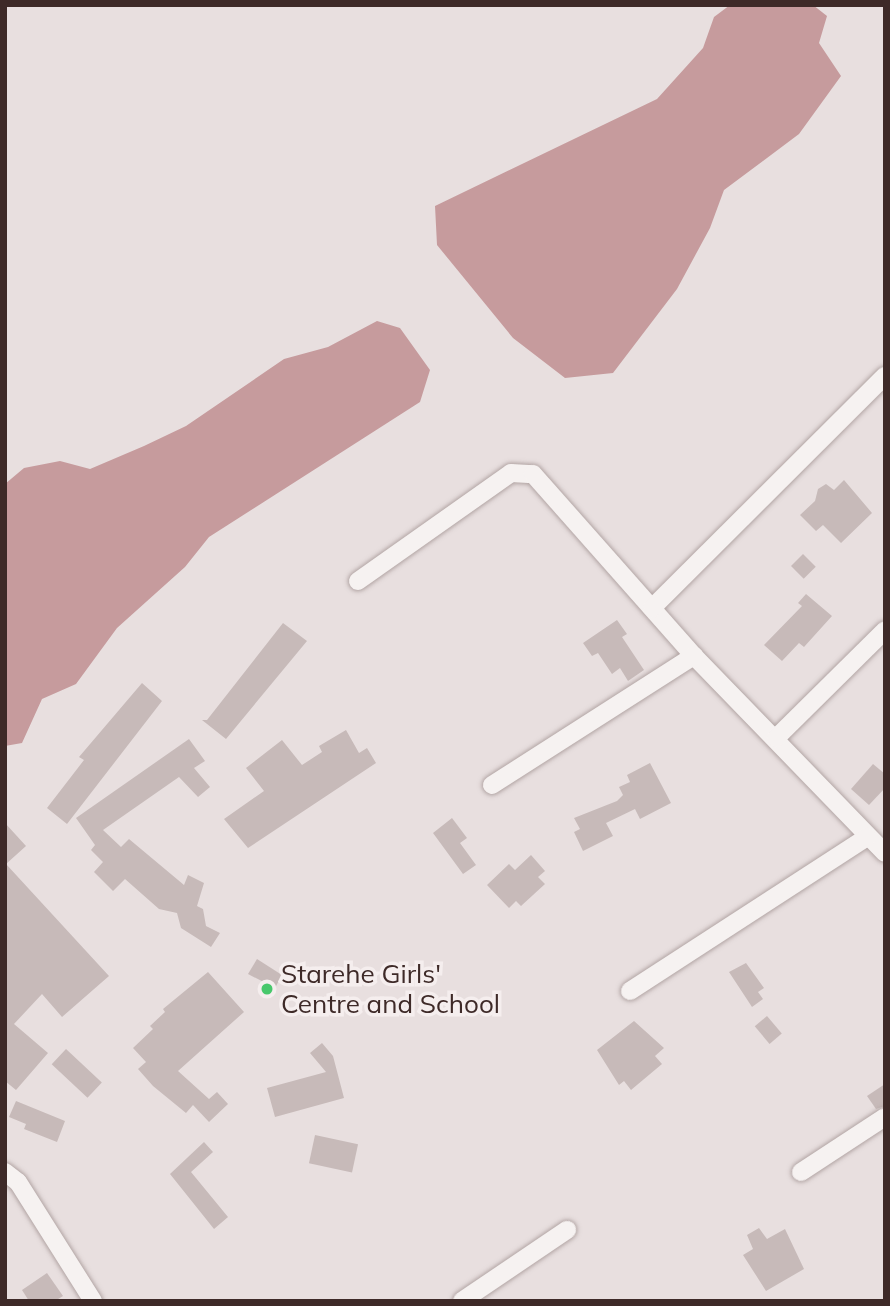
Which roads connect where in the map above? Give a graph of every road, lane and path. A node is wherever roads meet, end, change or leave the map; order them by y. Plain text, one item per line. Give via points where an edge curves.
1 (885, 376) edge
2 (358, 582) dead end
3 (652, 608) junction
4 (885, 630) edge
5 (694, 656) junction
6 (776, 738) junction
7 (492, 785) dead end
8 (867, 838) junction
9 (885, 853) edge
10 (630, 991) dead end
11 (885, 1117) edge
12 (6, 1170) edge
13 (801, 1172) dead end
14 (567, 1230) dead end
15 (93, 1301) edge
16 (462, 1301) edge

1 - 3 street
2 - 3 street via 494,484 523,471 544,484
3 - 5 street
4 - 6 street
5 - 6 street
5 - 7 street
6 - 8 street
8 - 9 street
8 - 10 street
11 - 13 street
12 - 15 street
14 - 16 street

